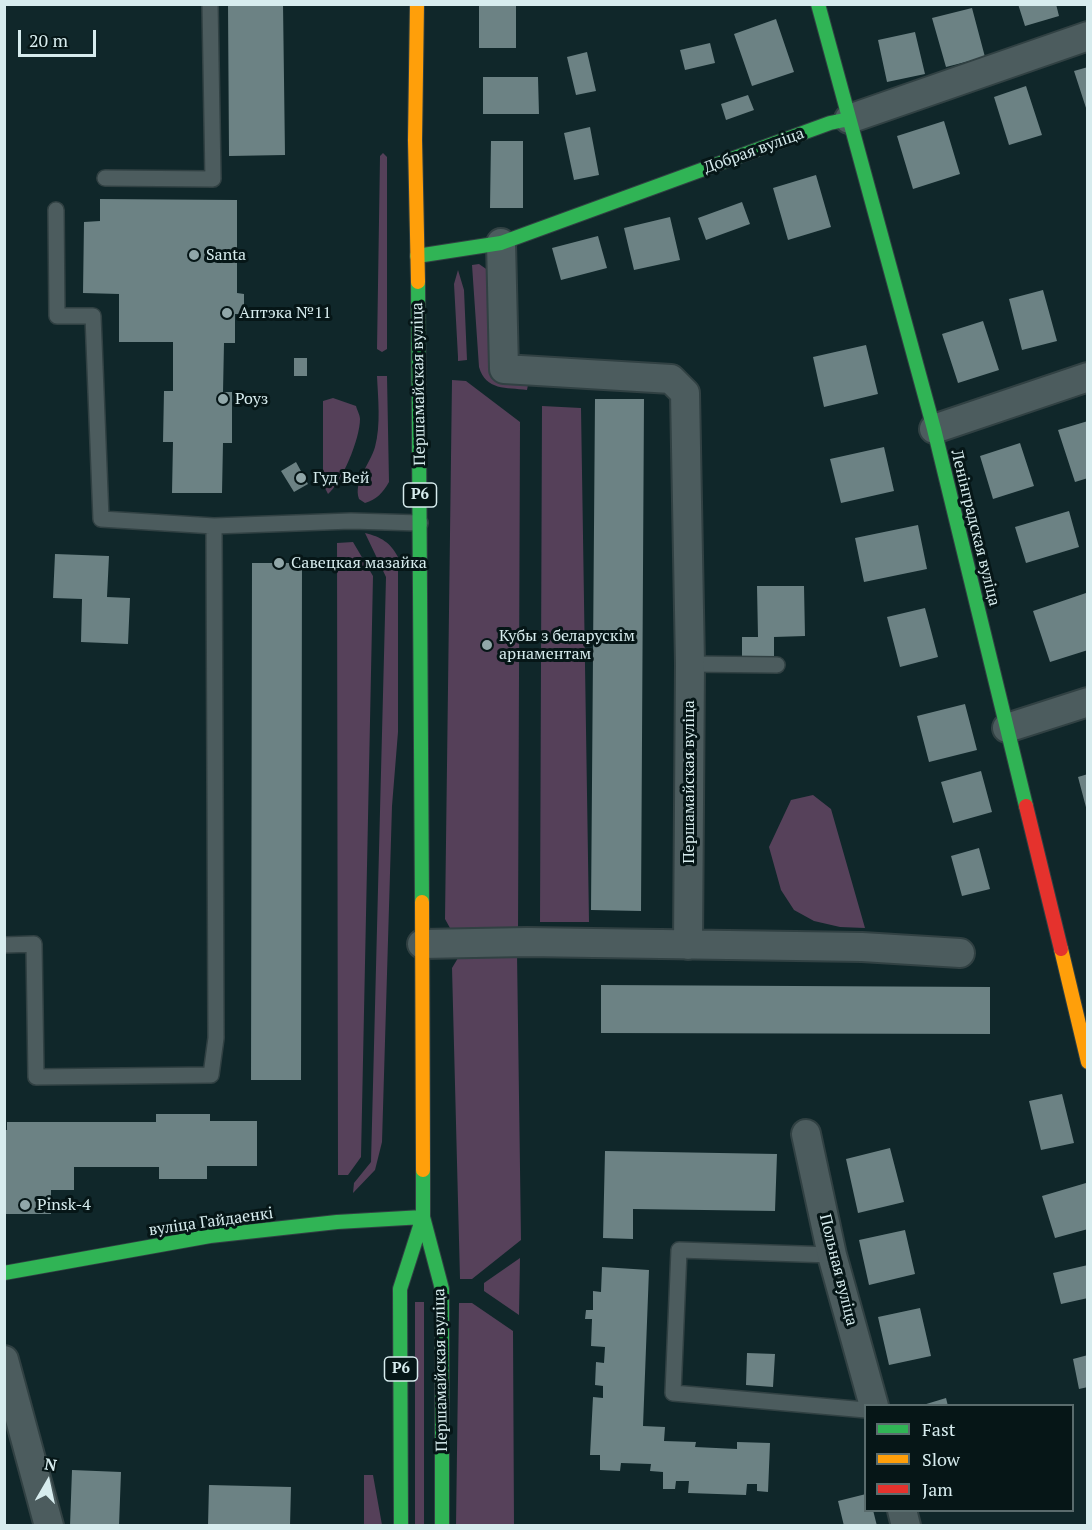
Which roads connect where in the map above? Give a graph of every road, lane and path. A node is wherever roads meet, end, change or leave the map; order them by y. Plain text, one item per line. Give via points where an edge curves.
1 (210, 4) edge
2 (417, 4) edge
3 (818, 4) edge
4 (1088, 36) edge
5 (849, 119) junction
6 (105, 178) dead end
7 (56, 210) dead end
8 (501, 243) junction
9 (417, 256) junction
10 (1088, 377) edge
11 (934, 429) junction
12 (420, 523) junction
13 (214, 526) junction
14 (690, 664) junction
15 (777, 665) dead end
16 (1088, 702) edge
17 (1007, 728) junction
18 (422, 944) junction
19 (4, 945) edge
20 (688, 945) junction
21 (960, 953) dead end
22 (1079, 994) edge
23 (1088, 1062) edge
24 (806, 1134) dead end
25 (423, 1217) junction
26 (832, 1255) junction
27 (4, 1273) edge
28 (4, 1360) edge
29 (873, 1404) edge
30 (864, 1410) edge
31 (49, 1526) edge
32 (401, 1526) edge
33 (442, 1526) edge

1 - 6 lane via 213,179
2 - 9 street, Першамайская вуліца / Р6
3 - 5 street, Ленінградская вуліца
4 - 5 street, Добрая вуліца
5 - 8 street, Добрая вуліца
5 - 11 street, Ленінградская вуліца
7 - 13 lane via 57,316 93,316 101,519
8 - 9 street, Добрая вуліца
8 - 14 street, Першамайская вуліца via 504,369 671,379 685,393
9 - 12 street, Першамайская вуліца / Р6
10 - 11 street
11 - 17 street, Ленінградская вуліца
12 - 13 lane via 351,521
12 - 18 street, Першамайская вуліца / Р6
13 - 19 lane via 216,1038 211,1075 36,1077 34,944
14 - 15 lane
14 - 20 street, Першамайская вуліца
16 - 17 street
17 - 22 street, Ленінградская вуліца
18 - 20 street
18 - 25 street, Першамайская вуліца / Р6
20 - 21 street via 862,947
22 - 23 street, Ленінградская вуліца
24 - 26 street, Польная вуліца
25 - 27 street, вуліца Гайдаенкі via 210,1236
25 - 32 street, Першамайская вуліца / Р6 via 400,1289
25 - 33 street, Першамайская вуліца / Р6 via 442,1289
26 - 29 street, Польная вуліца
26 - 30 lane via 679,1250 673,1393
28 - 31 street

